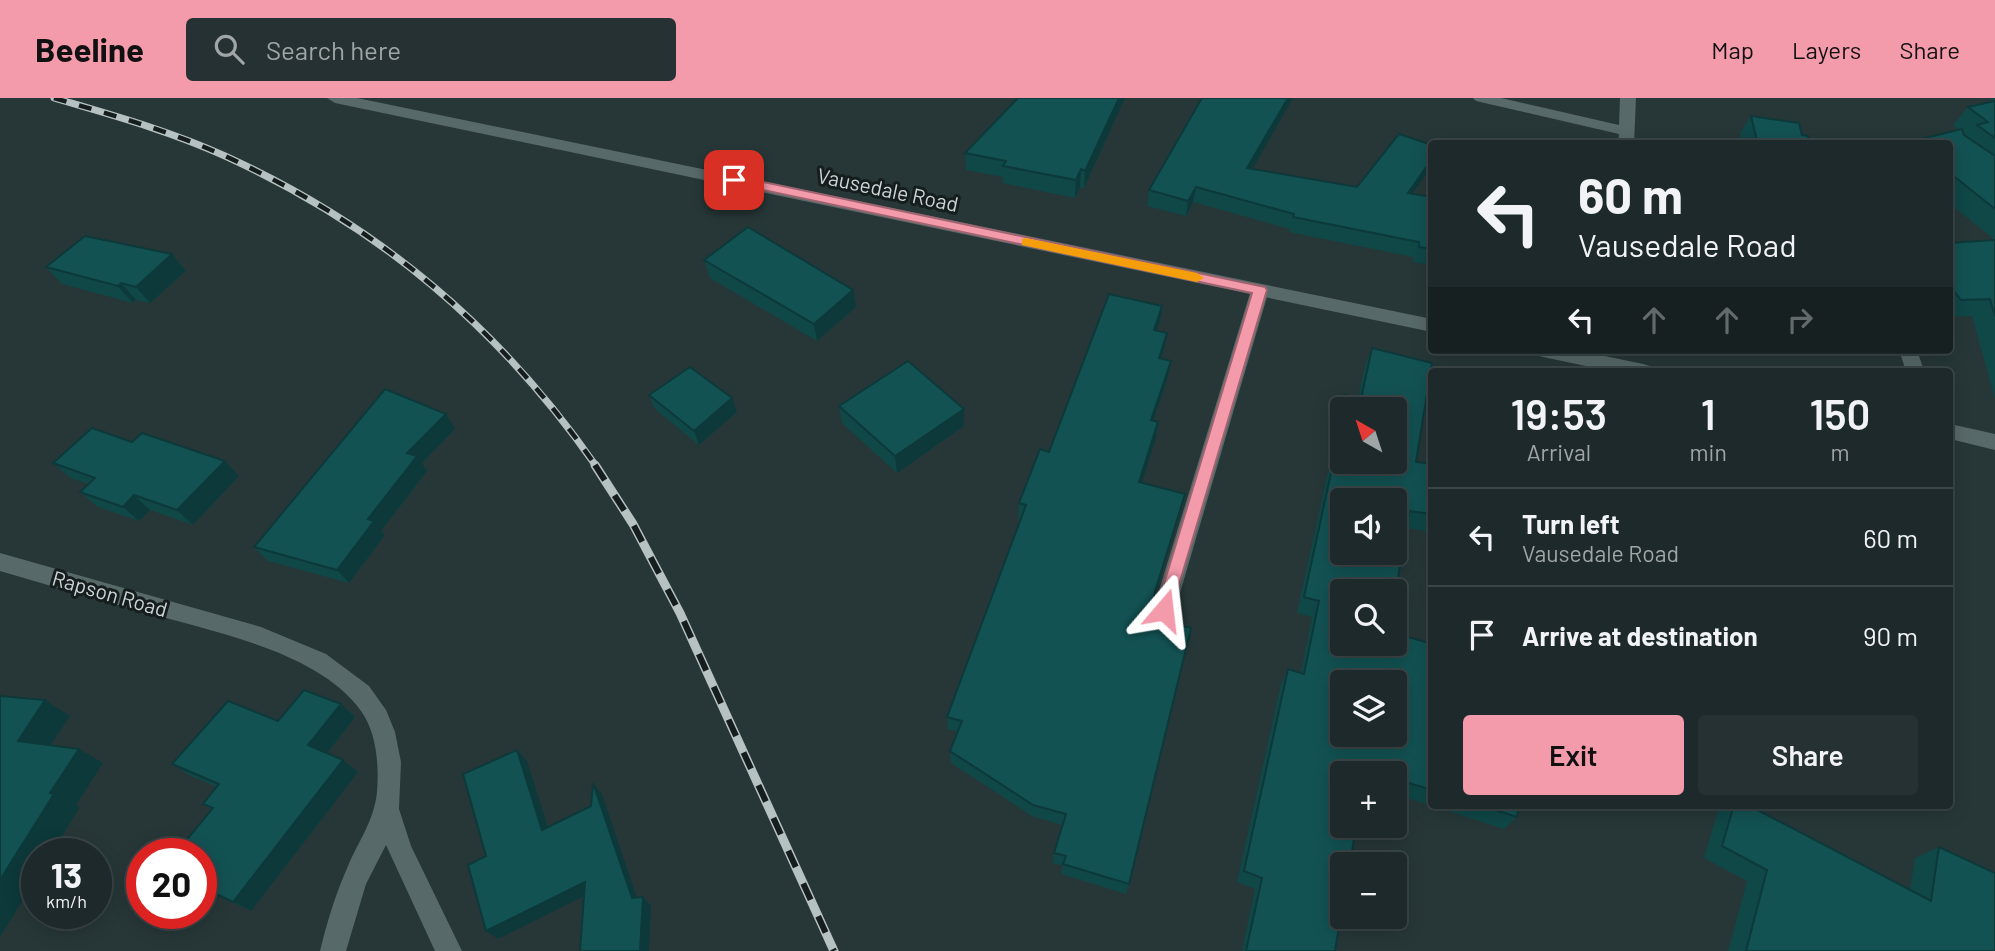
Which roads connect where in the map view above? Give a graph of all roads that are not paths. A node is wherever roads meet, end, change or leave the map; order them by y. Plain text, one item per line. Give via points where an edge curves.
1 (335, 98) edge
2 (1481, 98) edge
3 (1628, 98) edge
4 (1625, 137) edge
5 (1260, 290) junction
6 (1428, 325) edge
7 (1562, 354) edge
8 (1629, 368) edge
9 (1953, 433) edge
10 (1995, 442) edge
11 (0, 562) edge
12 (1164, 610) dead end
13 (387, 810) junction
14 (333, 951) edge
15 (449, 951) edge

1 - 5 street, Vausedale Road
2 - 4 street
3 - 4 street
5 - 6 street, Vausedale Road
5 - 12 street
7 - 8 street
9 - 10 street
11 - 13 street, Rapson Road via 221,624 311,659 345,678 375,711 384,731 390,776
13 - 14 street via 356,878
13 - 15 street via 400,850

